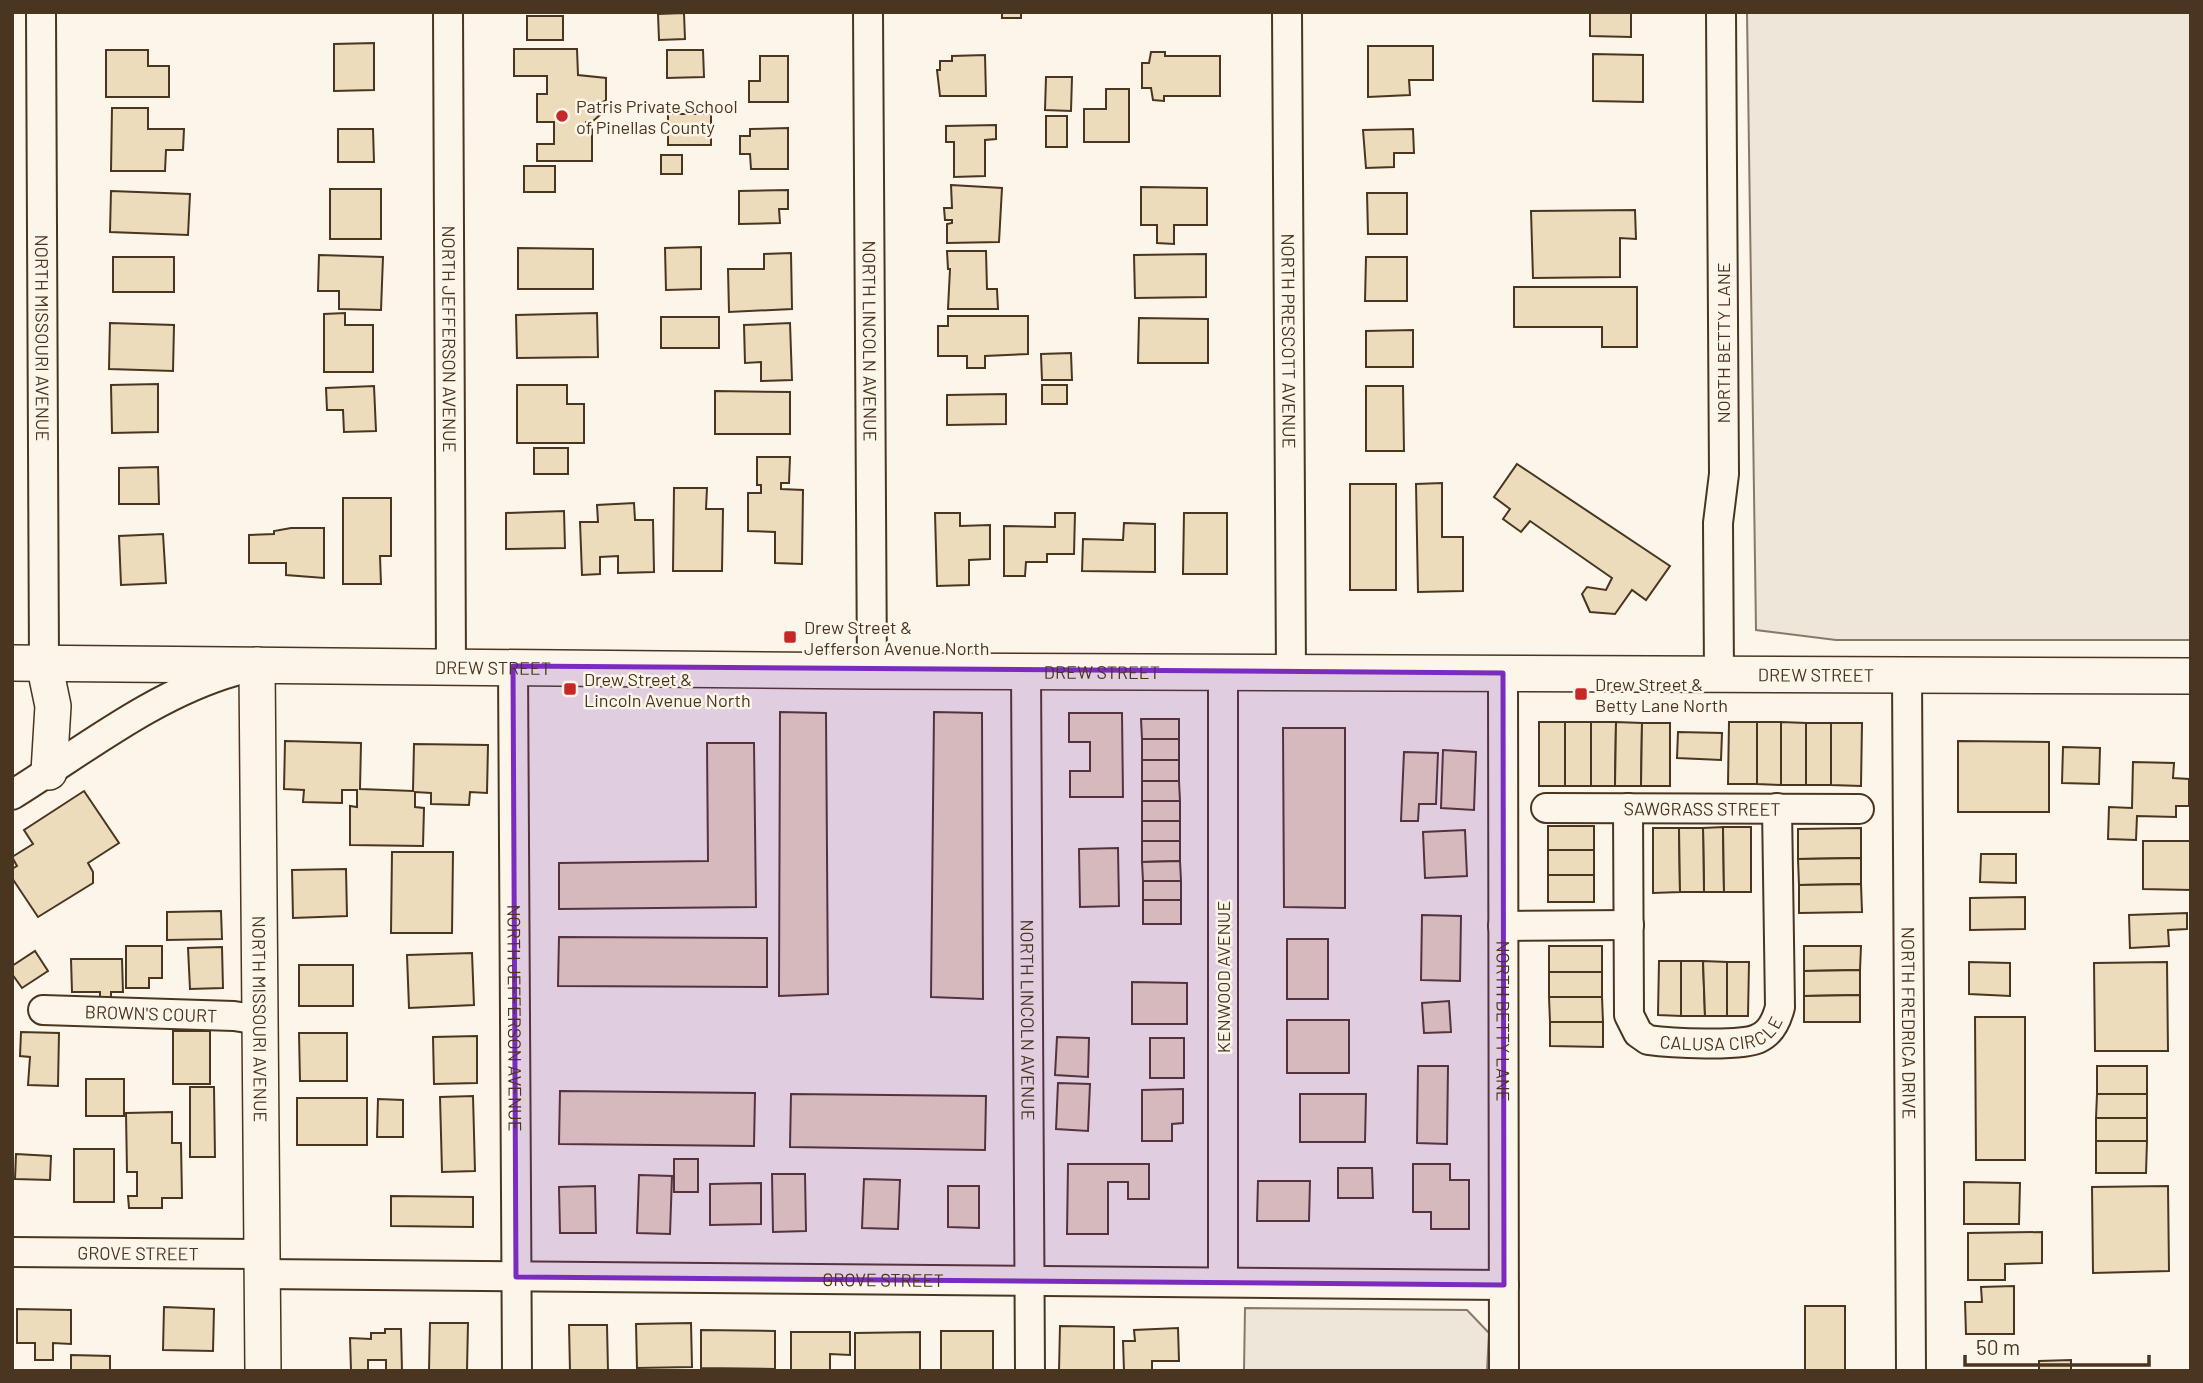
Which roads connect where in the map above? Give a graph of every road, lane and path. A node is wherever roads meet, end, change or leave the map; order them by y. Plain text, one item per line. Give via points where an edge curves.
1 (41, 12) edge
2 (448, 12) edge
3 (868, 12) edge
4 (1287, 12) edge
5 (1721, 12) edge
6 (28, 663) edge
7 (257, 665) junction
8 (451, 666) junction
9 (513, 666) junction
10 (1026, 670) junction
11 (872, 671) junction
12 (1223, 671) junction
13 (1291, 671) junction
14 (1503, 673) junction
15 (1719, 674) junction
16 (1907, 675) junction
17 (2191, 676) edge
18 (49, 772) junction
19 (12, 795) edge
20 (1546, 808) dead end
21 (1628, 808) junction
22 (1777, 808) junction
23 (1860, 809) dead end
24 (1629, 925) junction
25 (1503, 926) junction
26 (43, 1010) dead end
27 (260, 1020) junction
28 (12, 1252) edge
29 (262, 1264) junction
30 (516, 1277) junction
31 (1029, 1280) junction
32 (1223, 1282) junction
33 (1504, 1285) junction
34 (263, 1371) edge
35 (517, 1371) edge
36 (1030, 1371) edge
37 (1504, 1371) edge
38 (1911, 1371) edge

1 - 6 street, NORTH MISSOURI AVENUE
2 - 8 street, NORTH JEFFERSON AVENUE
3 - 11 street, NORTH LINCOLN AVENUE
4 - 13 street, NORTH PRESCOTT AVENUE
5 - 15 street, NORTH BETTY LANE via 1724,474 1718,523
6 - 7 main road, DREW STREET
6 - 18 main road via 53,706
7 - 8 main road, DREW STREET
7 - 18 street via 201,681
7 - 27 main road, NORTH MISSOURI AVENUE
8 - 9 main road, DREW STREET
9 - 11 main road, DREW STREET
9 - 30 street, NORTH JEFFERSON AVENUE
10 - 11 main road, DREW STREET
10 - 12 main road, DREW STREET
10 - 31 street, NORTH LINCOLN AVENUE
12 - 13 main road, DREW STREET
12 - 32 street, KENWOOD AVENUE
13 - 14 main road, DREW STREET
14 - 15 main road, DREW STREET
14 - 25 street, NORTH BETTY LANE
15 - 16 main road, DREW STREET
16 - 17 main road, DREW STREET
16 - 38 street, NORTH FREDRICA DRIVE
18 - 19 street
20 - 21 street, SAWGRASS STREET
21 - 22 street, SAWGRASS STREET
21 - 24 street, CALUSA CIRCLE
22 - 23 street, SAWGRASS STREET
22 - 24 street, CALUSA CIRCLE via 1780,1007 1767,1033 1745,1042 1659,1042 1638,1033 1629,1015
24 - 25 street
25 - 33 street, NORTH BETTY LANE
26 - 27 street, BROWN'S COURT
27 - 29 main road, NORTH MISSOURI AVENUE
28 - 29 street, GROVE STREET
29 - 30 street, GROVE STREET
29 - 34 main road, NORTH MISSOURI AVENUE
30 - 31 street, GROVE STREET
30 - 35 street, NORTH JEFFERSON AVENUE
31 - 32 street, GROVE STREET
31 - 36 street, NORTH LINCOLN AVENUE
32 - 33 street, GROVE STREET
33 - 37 street, NORTH BETTY LANE

